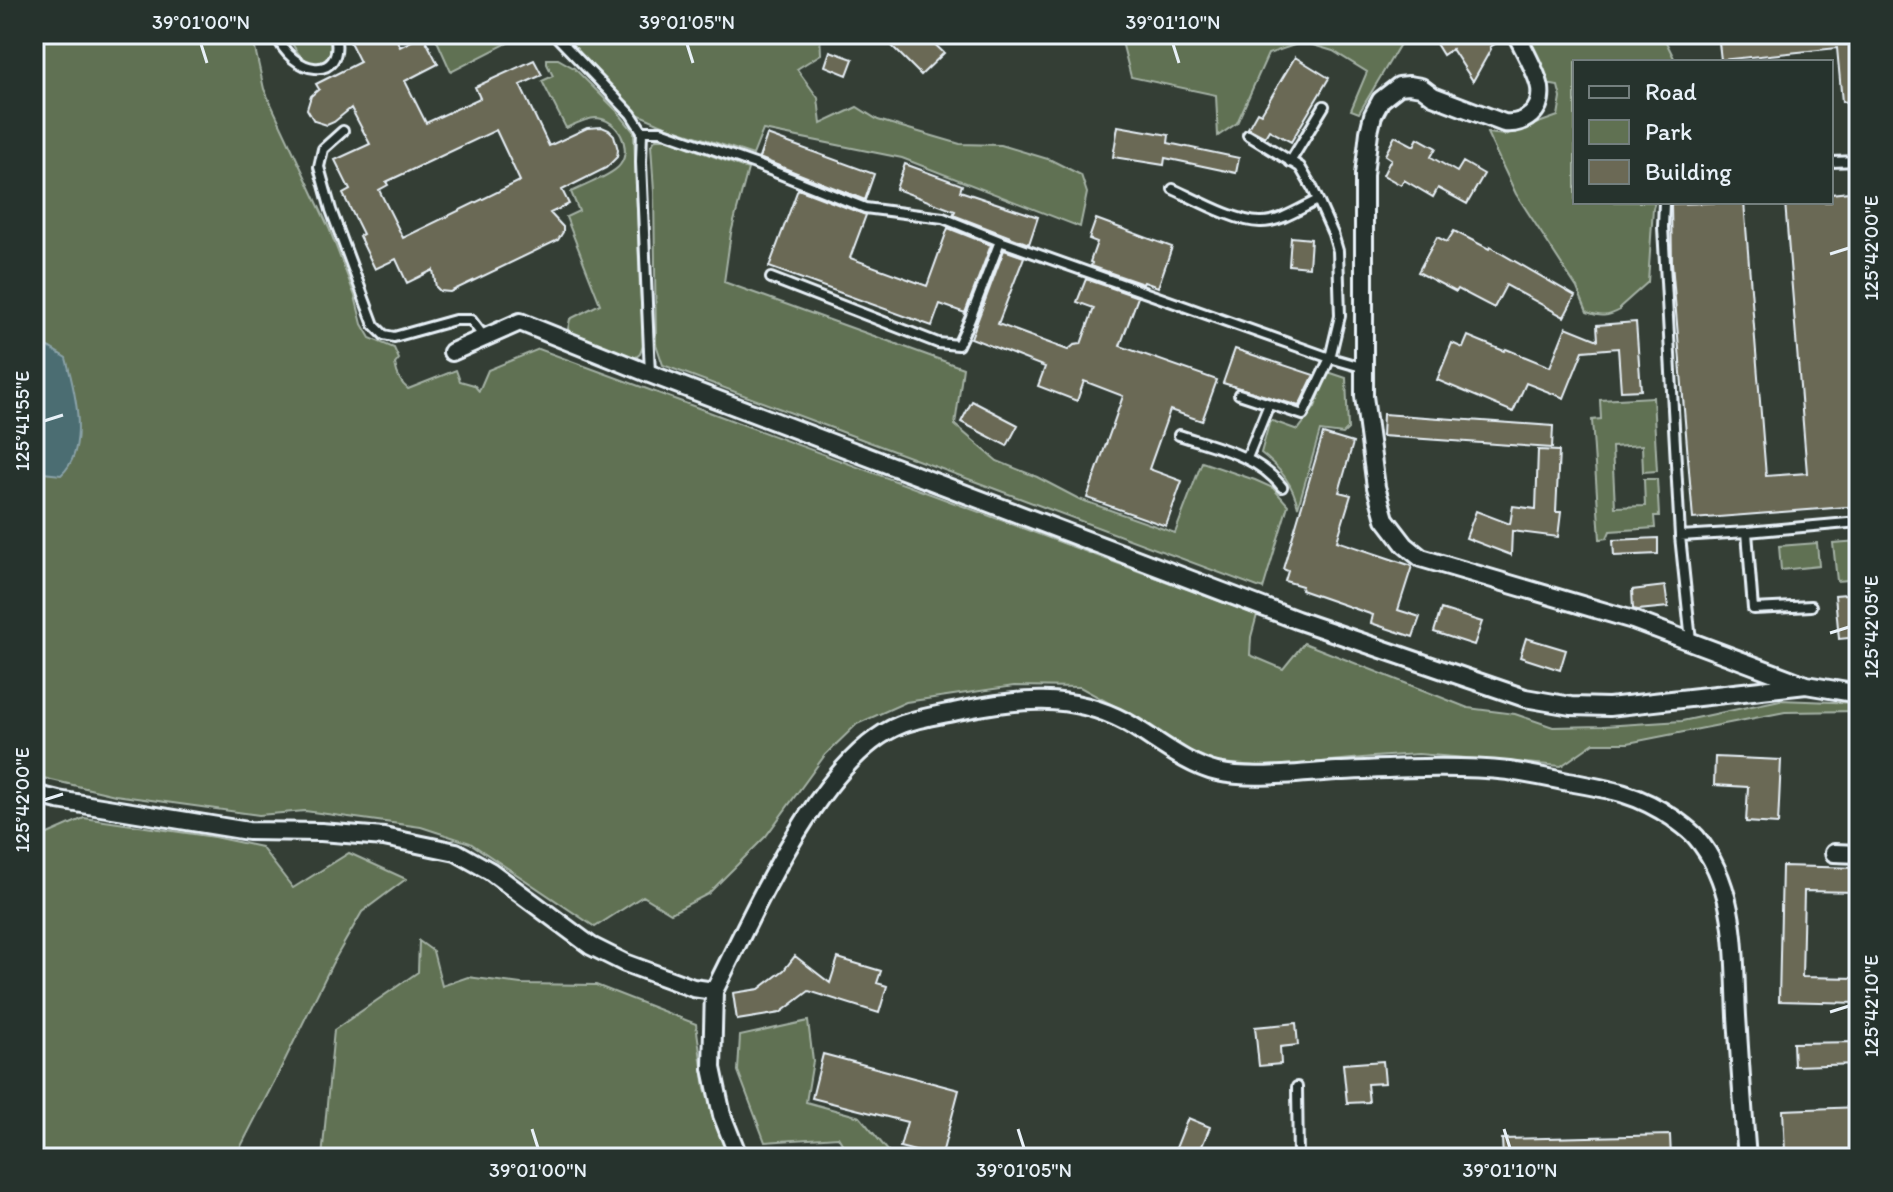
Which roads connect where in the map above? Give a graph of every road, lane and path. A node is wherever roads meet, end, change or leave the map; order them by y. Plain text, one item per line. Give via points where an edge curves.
1 (276, 34) edge
2 (335, 34) edge
3 (554, 34) edge
4 (1516, 34) edge
5 (1324, 106) dead end
6 (343, 131) dead end
7 (642, 131) junction
8 (1248, 135) dead end
9 (1859, 161) edge
10 (1290, 162) junction
11 (1833, 162) edge
12 (1173, 189) dead end
13 (1318, 200) junction
14 (1664, 204) edge
15 (1000, 241) junction
16 (771, 278) dead end
17 (484, 338) junction
18 (452, 352) dead end
19 (1330, 358) junction
20 (1365, 368) junction
21 (650, 374) junction
22 (1239, 394) dead end
23 (1269, 404) junction
24 (1179, 435) dead end
25 (1247, 458) junction
26 (1282, 487) dead end
27 (1859, 522) edge
28 (1747, 532) junction
29 (1680, 536) junction
30 (1811, 606) dead end
31 (1691, 642) junction
32 (1806, 685) junction
33 (1859, 694) edge
34 (34, 794) edge
35 (1834, 853) dead end
36 (1859, 854) edge
37 (714, 991) junction
38 (1297, 1087) dead end
39 (739, 1158) edge
40 (1298, 1158) edge
41 (1747, 1158) edge

1 - 2 lane via 289,57 318,69 334,58
3 - 7 lane
4 - 20 street via 1540,88 1536,111 1527,120 1504,123 1409,85 1387,94 1373,115 1364,175
5 - 10 lane
6 - 17 lane via 323,149 319,167 374,325 394,337 471,320
7 - 15 lane via 661,131 865,208 943,218
7 - 21 lane
8 - 10 lane
9 - 11 lane
10 - 13 lane via 1300,167
12 - 13 lane via 1260,222
13 - 19 lane via 1338,251 1340,316
14 - 29 lane
15 - 16 lane via 958,345 938,343
15 - 19 lane
17 - 18 street
17 - 21 street via 520,322
19 - 20 lane
19 - 23 lane via 1303,415
20 - 31 street via 1376,487 1385,519 1405,545 1421,558
21 - 32 street via 1297,620 1525,698 1609,707
22 - 23 lane
23 - 25 lane
24 - 25 lane
25 - 26 lane
27 - 28 lane
28 - 29 lane
28 - 30 lane via 1753,609
29 - 31 lane
31 - 32 street
32 - 33 street
34 - 37 street via 248,831 384,837 456,852 591,946 693,988
35 - 36 street
37 - 39 street via 712,1068
37 - 41 street via 781,860 845,768 866,745 900,725 934,715 1045,699 1076,702 1127,722 1215,772 1511,772 1624,792 1649,802 1693,833 1709,853 1731,921
38 - 40 lane

